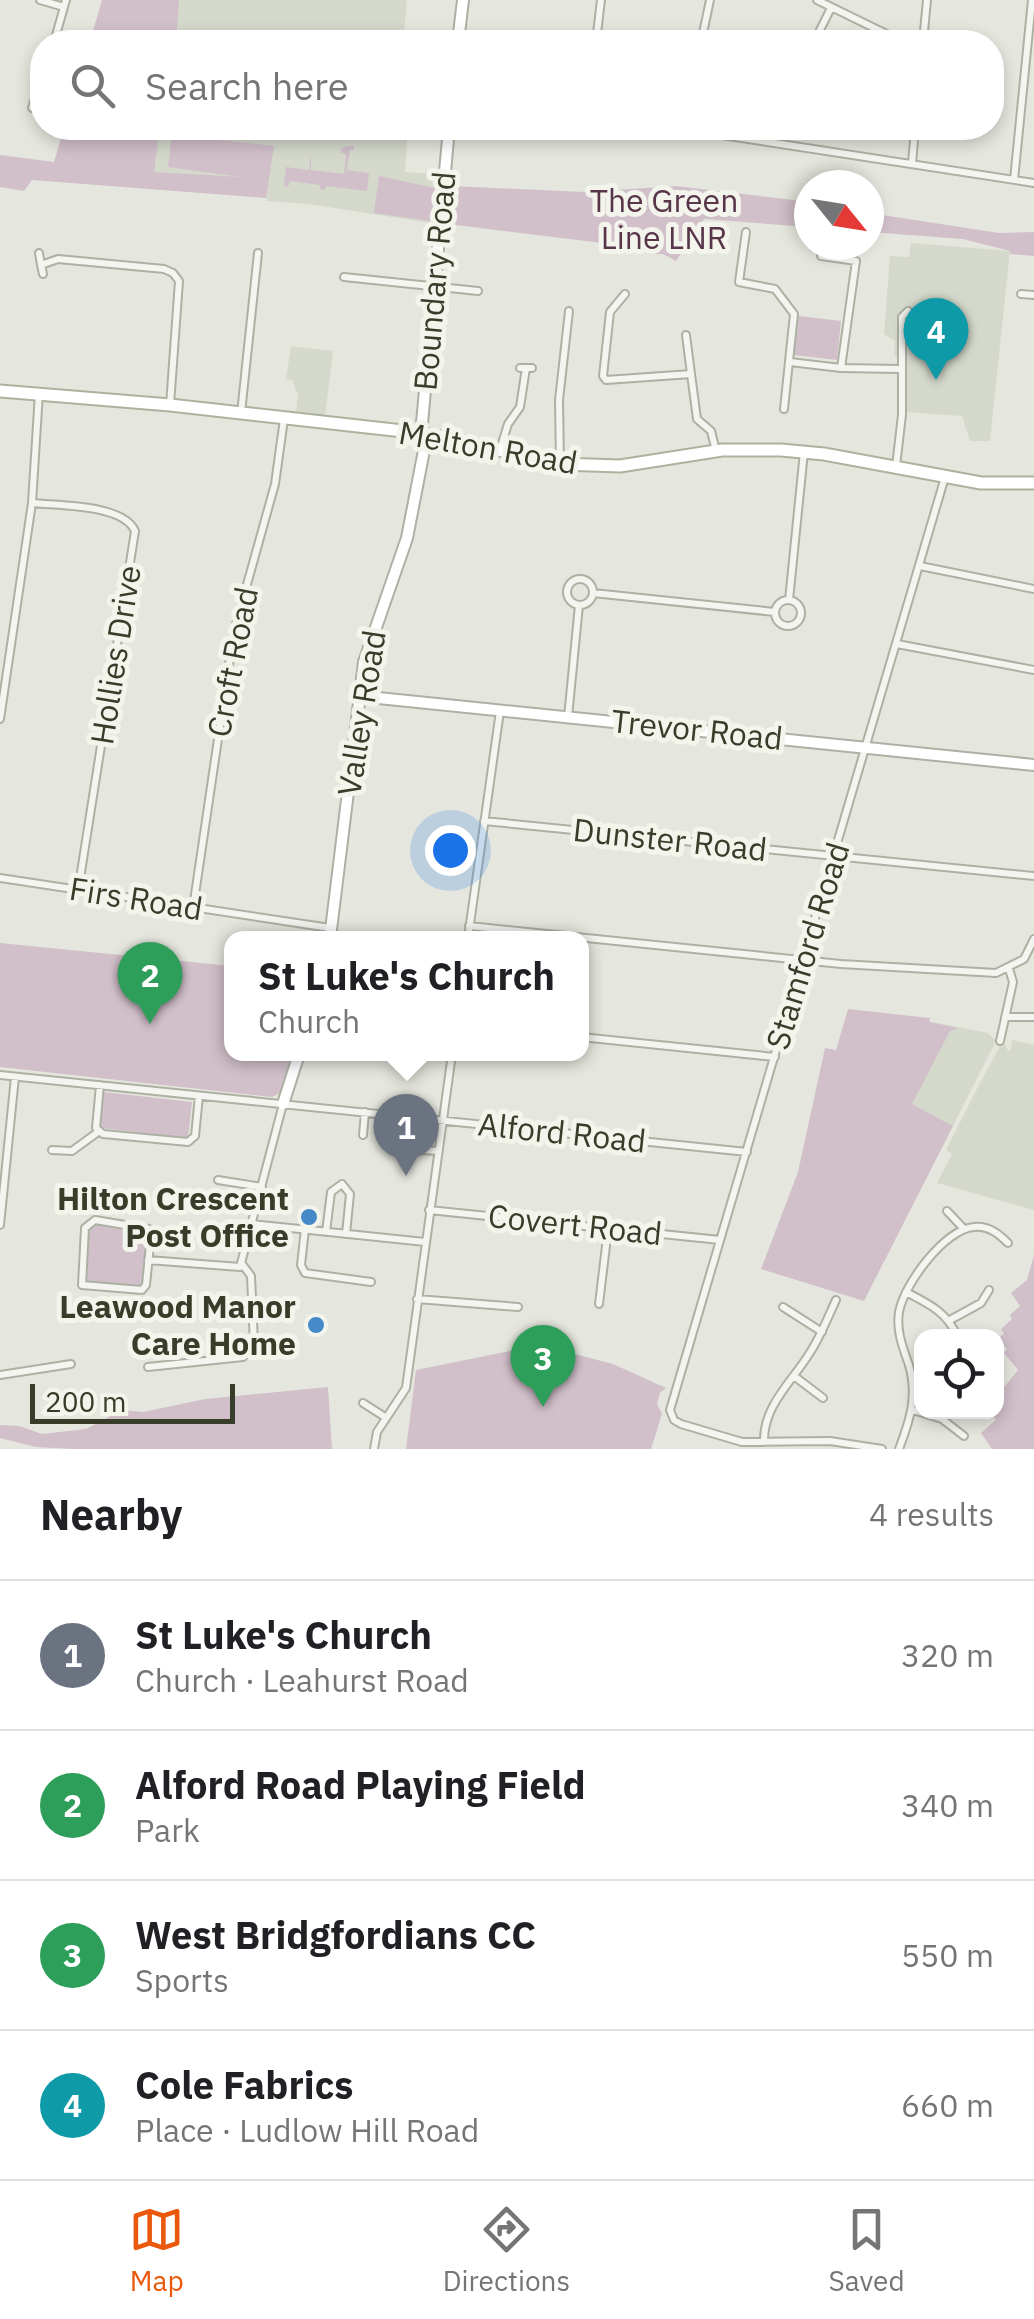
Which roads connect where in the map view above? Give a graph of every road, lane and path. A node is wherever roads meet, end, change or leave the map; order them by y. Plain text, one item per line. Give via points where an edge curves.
1 (40, 0) edge
2 (463, 0) edge
3 (601, 0) edge
4 (710, 0) edge
5 (817, 0) edge
6 (927, 0) edge
7 (1032, 0) edge
8 (66, 3) edge
9 (832, 7) junction
10 (58, 30) edge
11 (459, 30) edge
12 (597, 30) edge
13 (704, 30) edge
14 (820, 30) edge
15 (878, 30) edge
16 (924, 30) edge
17 (448, 140) edge
18 (760, 140) edge
19 (914, 140) edge
20 (912, 164) junction
21 (1014, 180) junction
22 (1034, 183) edge
23 (746, 232) dead end
24 (39, 252) dead end
25 (258, 253) dead end
26 (853, 260) edge
27 (344, 277) dead end
28 (434, 286) junction
29 (478, 291) dead end
30 (625, 294) dead end
31 (1022, 294) dead end
32 (1034, 295) edge
33 (568, 310) dead end
34 (908, 311) dead end
35 (686, 335) dead end
36 (790, 362) junction
37 (526, 368) dead end
38 (841, 368) junction
39 (900, 369) junction
40 (691, 374) junction
41 (0, 390) edge
42 (39, 393) junction
43 (170, 405) junction
44 (784, 409) dead end
45 (242, 413) junction
46 (284, 418) junction
47 (424, 434) junction
48 (500, 451) junction
49 (716, 451) junction
50 (804, 451) junction
51 (560, 464) junction
52 (896, 466) junction
53 (945, 477) junction
54 (1034, 483) edge
55 (32, 502) junction
56 (920, 566) junction
57 (1034, 588) edge
58 (593, 593) junction
59 (789, 600) junction
60 (579, 605) junction
61 (776, 612) junction
62 (897, 644) junction
63 (1034, 670) edge
64 (359, 696) junction
65 (500, 710) junction
66 (568, 717) junction
67 (0, 720) edge
68 (868, 747) junction
69 (1034, 764) edge
70 (484, 821) junction
71 (835, 856) junction
72 (1034, 876) edge
73 (0, 878) edge
74 (78, 890) junction
75 (193, 908) junction
76 (470, 926) junction
77 (315, 931) edge
78 (331, 931) edge
79 (469, 931) edge
80 (519, 931) edge
81 (589, 938) edge
82 (1034, 938) edge
83 (1024, 959) junction
84 (804, 960) junction
85 (1034, 961) edge
86 (1008, 969) junction
87 (1005, 1017) junction
88 (1034, 1017) edge
89 (589, 1038) edge
90 (1000, 1041) dead end
91 (775, 1057) junction
92 (296, 1061) edge
93 (451, 1061) edge
94 (0, 1075) edge
95 (15, 1077) junction
96 (100, 1086) junction
97 (199, 1096) junction
98 (283, 1104) junction
99 (364, 1112) junction
100 (442, 1120) junction
101 (98, 1132) junction
102 (363, 1134) dead end
103 (52, 1150) dead end
104 (422, 1150) dead end
105 (438, 1150) junction
106 (747, 1152) junction
107 (218, 1180) dead end
108 (262, 1187) junction
109 (430, 1210) junction
110 (946, 1211) dead end
111 (252, 1224) junction
112 (0, 1225) edge
113 (608, 1228) junction
114 (305, 1229) junction
115 (964, 1229) junction
116 (326, 1232) junction
117 (346, 1234) junction
118 (720, 1240) junction
119 (425, 1242) junction
120 (1008, 1243) dead end
121 (148, 1260) junction
122 (242, 1264) junction
123 (370, 1282) dead end
124 (989, 1290) dead end
125 (906, 1292) junction
126 (417, 1299) junction
127 (836, 1300) dead end
128 (599, 1304) dead end
129 (518, 1307) dead end
130 (784, 1307) dead end
131 (950, 1320) junction
132 (954, 1329) edge
133 (822, 1332) junction
134 (71, 1364) dead end
135 (148, 1368) dead end
136 (0, 1375) edge
137 (794, 1376) junction
138 (823, 1398) dead end
139 (363, 1404) dead end
140 (913, 1410) junction
141 (385, 1417) junction
142 (964, 1436) dead end
143 (764, 1442) junction
144 (865, 1447) edge
145 (374, 1449) edge
146 (882, 1449) edge
147 (899, 1449) edge

1 - 8 street
2 - 11 street
3 - 12 street
4 - 13 street
5 - 9 street
6 - 16 street
7 - 21 street
8 - 10 street
9 - 14 street
9 - 15 street
17 - 28 street, Boundary Road
18 - 20 street
19 - 20 street
20 - 21 street
21 - 22 street
23 - 36 street via 739,282 775,289 792,310
24 - 43 street via 42,269 58,259 173,273 178,281
25 - 45 street
26 - 38 street
27 - 28 street
28 - 29 street
28 - 47 street, Boundary Road
30 - 40 street via 610,312 606,380
31 - 32 street
33 - 51 street via 558,400
34 - 39 street via 898,333
35 - 40 street
36 - 38 street
36 - 44 street
37 - 48 street via 520,407
38 - 39 street
39 - 52 street
40 - 49 street via 697,419 711,432
41 - 42 main road, Melton Road
42 - 43 main road, Melton Road
42 - 55 street
43 - 45 main road, Melton Road
45 - 46 main road, Melton Road
46 - 47 main road, Melton Road
46 - 75 street, Croft Road via 276,484 234,631
47 - 48 main road, Melton Road
47 - 64 street, Valley Road via 407,538 374,625
48 - 51 main road, Melton Road
49 - 50 main road, Melton Road
49 - 51 main road, Melton Road via 620,466
50 - 52 main road, Melton Road
50 - 59 street
52 - 53 main road, Melton Road
53 - 54 main road, Melton Road
53 - 56 street, Stamford Road
55 - 67 street
55 - 74 street, Hollies Drive via 117,514 135,531
56 - 57 street
56 - 62 street, Stamford Road
58 - 60 street
58 - 60 street via 585,580 573,581 567,595
58 - 61 street
59 - 61 street
59 - 61 street via 799,606 798,622 783,625
60 - 66 street
62 - 63 street
62 - 68 street, Stamford Road
64 - 65 street, Trevor Road
64 - 78 street, Valley Road
65 - 66 street, Trevor Road
65 - 70 street
66 - 68 street, Trevor Road
68 - 69 street, Trevor Road
68 - 71 street, Stamford Road
70 - 71 street, Dunster Road
70 - 76 street
71 - 72 street, Dunster Road
71 - 84 street, Stamford Road
73 - 74 street, Firs Road
74 - 75 street, Firs Road
75 - 77 street, Firs Road
76 - 79 street
76 - 80 street
81 - 84 street
82 - 83 street
83 - 85 street
83 - 86 street
84 - 86 street
84 - 91 street, Stamford Road
86 - 87 street via 1014,982
87 - 88 street
87 - 90 street
89 - 91 street
91 - 106 street, Stamford Road
92 - 98 street
93 - 100 street
94 - 95 street, Alford Road
95 - 96 street, Alford Road
95 - 112 street
96 - 97 street, Alford Road
96 - 101 street
97 - 98 street, Alford Road
97 - 101 street via 188,1142
98 - 99 street, Alford Road
98 - 108 street
99 - 100 street, Alford Road
99 - 102 street
100 - 105 street
100 - 106 street, Alford Road
101 - 103 street via 72,1151
104 - 105 street
105 - 109 street
106 - 118 street, Stamford Road
107 - 108 street
108 - 111 street
109 - 113 street, Covert Road
109 - 119 street
110 - 115 street
111 - 114 street
111 - 122 street
113 - 118 street, Covert Road
113 - 128 street
114 - 116 street
114 - 123 street via 305,1273
115 - 120 street via 990,1229
115 - 125 street via 932,1254
116 - 117 street
116 - 117 street via 331,1192 342,1184 350,1194
117 - 119 street
118 - 143 street, Stamford Road via 670,1414 713,1435
119 - 126 street
121 - 121 street via 142,1290 87,1287 80,1280 89,1222 148,1229
121 - 122 street via 233,1269
122 - 135 street via 250,1276 251,1351
124 - 131 street via 981,1303
125 - 131 street
125 - 140 street via 898,1316
126 - 129 street
126 - 141 street via 406,1388
127 - 133 street
130 - 133 street
131 - 132 street
133 - 137 street
134 - 136 street
137 - 138 street
137 - 143 street via 767,1416
139 - 141 street via 374,1404
140 - 142 street
140 - 147 street
141 - 145 street
143 - 144 street via 830,1440
144 - 146 street

